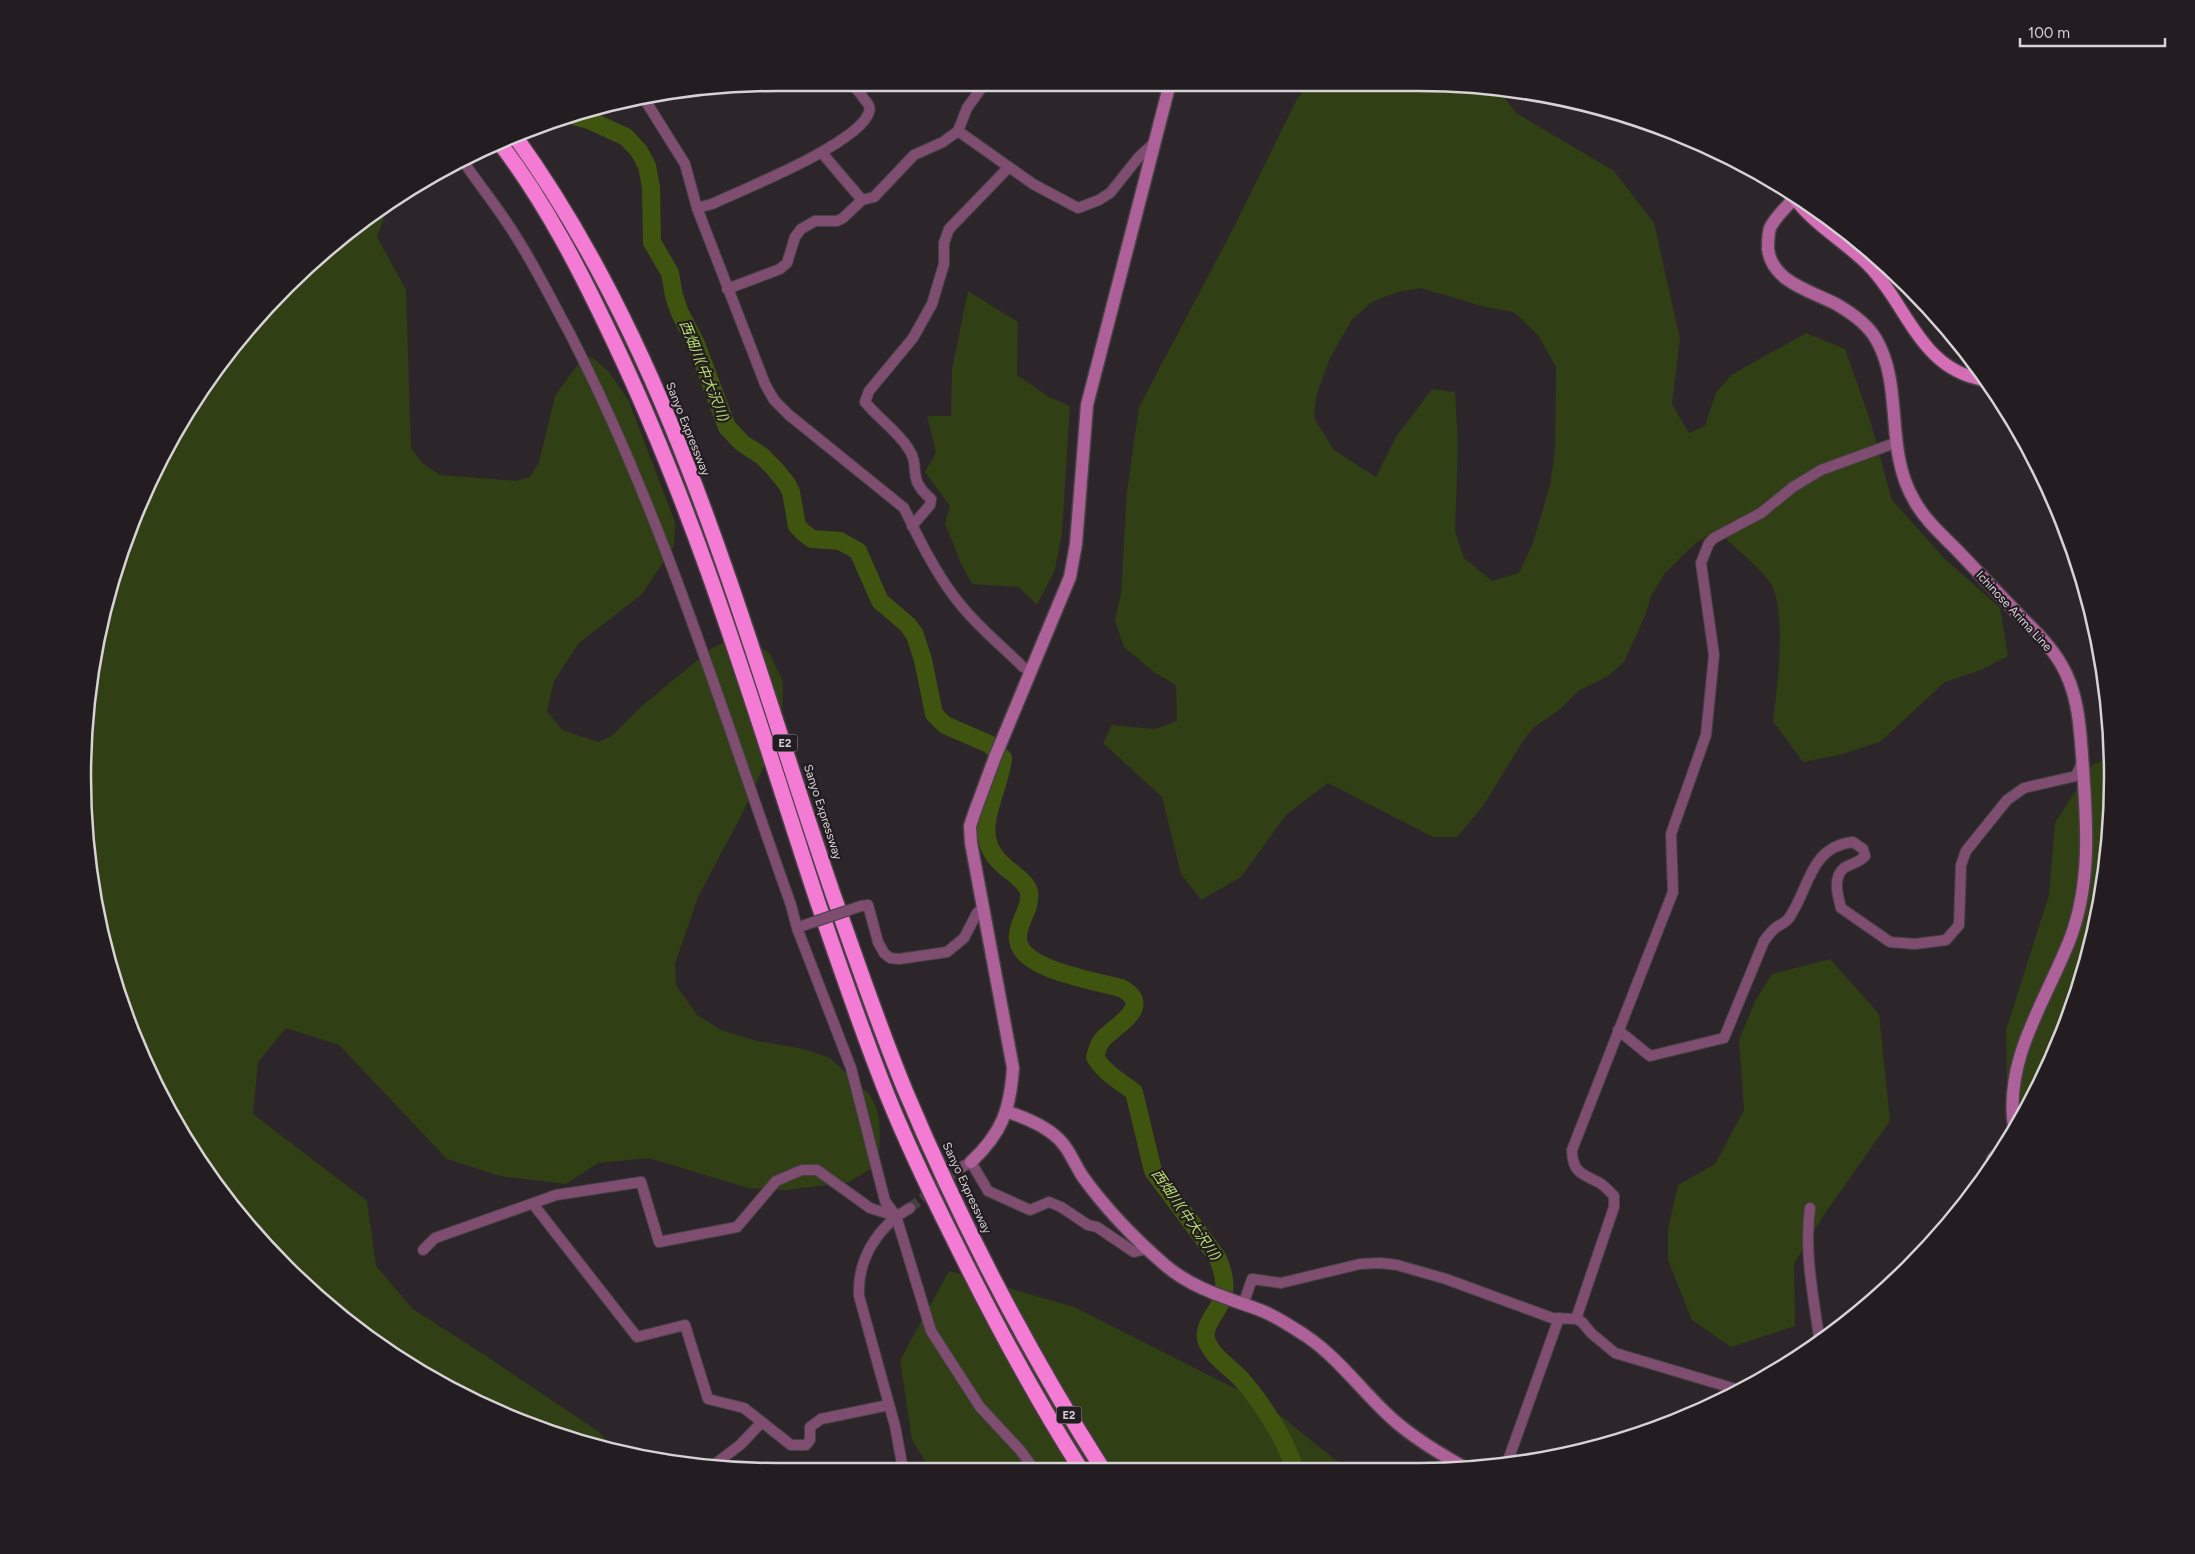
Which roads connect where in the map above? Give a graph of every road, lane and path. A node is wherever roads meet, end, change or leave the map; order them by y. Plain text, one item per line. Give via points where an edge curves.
1 (859, 91) edge
2 (979, 91) edge
3 (1168, 91) edge
4 (647, 103) edge
5 (958, 131) junction
6 (518, 142) edge
7 (1155, 142) junction
8 (503, 148) edge
9 (822, 153) junction
10 (466, 166) edge
11 (1009, 167) junction
12 (862, 200) junction
13 (1788, 200) edge
14 (697, 208) junction
15 (1807, 213) edge
16 (727, 289) junction
17 (1974, 377) edge
18 (1895, 443) junction
19 (912, 526) junction
20 (1032, 671) junction
21 (2082, 762) junction
22 (984, 907) junction
23 (800, 927) junction
24 (1618, 1030) junction
25 (1006, 1111) junction
26 (2014, 1117) edge
27 (965, 1165) joint
28 (533, 1204) junction
29 (910, 1208) tunnel mouth
30 (1810, 1208) dead end
31 (896, 1216) junction
32 (1147, 1249) junction
33 (423, 1250) dead end
34 (1238, 1303) junction
35 (1559, 1318) junction
36 (1576, 1319) junction
37 (1818, 1333) edge
38 (1730, 1387) edge
39 (889, 1405) junction
40 (762, 1422) junction
41 (1509, 1457) edge
42 (720, 1460) edge
43 (1455, 1461) edge
44 (902, 1463) edge
45 (1029, 1463) edge
46 (1077, 1463) edge
47 (1099, 1463) edge

1 - 9 street via 870,111 855,131
2 - 5 street via 967,108
3 - 7 street
4 - 14 street via 685,164
5 - 11 street
5 - 12 street via 914,155 874,197
6 - 47 highway, Sanyo Expressway / E2 via 600,274 664,406 716,538 834,896 905,1088 940,1169 1038,1361
7 - 11 street via 1110,193 1078,208 1032,184
7 - 20 street via 1087,406 1076,544 1070,577
8 - 46 highway, E2 via 586,282 649,416 700,543 818,901 887,1094 927,1185 1020,1368
9 - 12 street
9 - 14 street
10 - 23 street via 537,271 621,437 674,569
11 - 19 street via 949,230 944,243 944,264 932,304 913,338 869,391 866,402 908,447 913,458 915,480 920,490 931,499 930,505
12 - 16 street via 837,221 815,221 801,230 795,237 787,262 780,268
13 - 18 street, Ichinose Arima Line via 1771,227 1768,240 1773,265 1792,283 1857,319 1875,338 1887,364
14 - 16 street
15 - 17 main road via 1869,266 1929,351 1958,372
16 - 19 street via 774,400 904,508
18 - 21 street, Ichinose Arima Line via 1903,479 1924,516 2045,642 2062,664 2078,711
18 - 24 street via 1821,470 1793,486 1761,513 1714,538 1701,558 1714,655 1706,735 1671,834 1673,892
19 - 20 street via 952,595 1023,667
20 - 22 street via 970,826
21 - 24 street via 2076,776 2024,788 2007,800 1966,851 1961,865 1959,926 1946,940 1916,944 1890,942 1841,908 1838,878 1844,868 1865,856 1863,849 1854,842 1844,843 1827,851 1814,866 1788,921 1775,928 1764,942 1724,1038 1650,1056
21 - 26 street, Ichinose Arima Line via 2087,849 2079,908 2071,937 2017,1061
22 - 23 street, bridge via 977,913 964,938 947,952 899,959 890,958 878,942 868,905
22 - 25 street via 1013,1068 1012,1090
23 - 31 street via 851,1068 885,1201
24 - 36 street via 1572,1150 1576,1168 1614,1196 1614,1207
25 - 27 street via 991,1142
25 - 32 street via 1041,1125 1067,1147 1082,1175 1110,1211
27 - 32 street via 988,1191 1030,1210 1050,1202 1097,1227 1134,1252
28 - 31 street via 556,1196 641,1182 659,1242 737,1227 776,1181 802,1170 817,1170 870,1208
28 - 33 street via 435,1238
28 - 40 street via 637,1337 685,1325 708,1399 744,1408
29 - 31 street
30 - 37 street via 1808,1250
31 - 39 street via 868,1250 858,1282
31 - 45 street via 931,1331 980,1407
32 - 34 street via 1193,1284
34 - 35 street via 1252,1279 1281,1283 1360,1264 1380,1263 1446,1279
34 - 43 street via 1261,1310 1308,1337 1387,1414
35 - 36 street
35 - 41 street
36 - 38 street via 1615,1353
39 - 40 street via 821,1420 810,1427 810,1440 800,1446 791,1444
39 - 44 street
40 - 42 street

